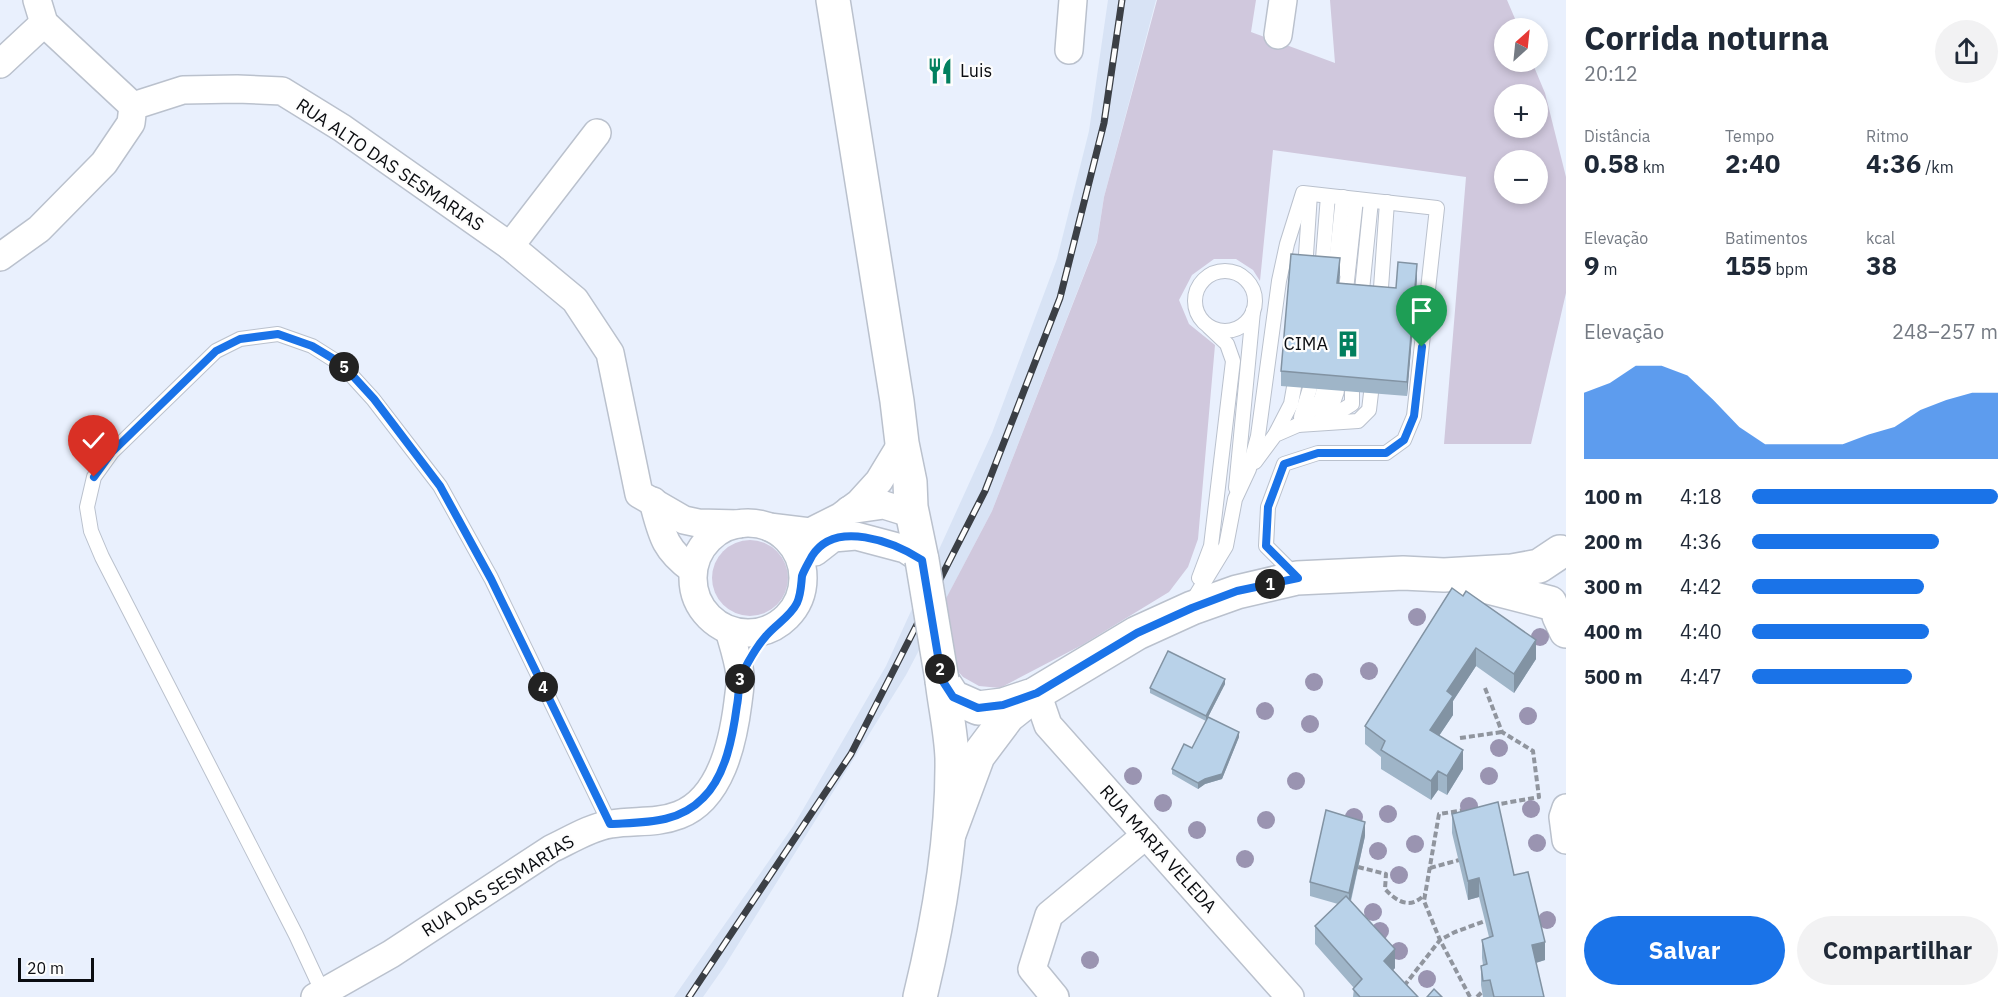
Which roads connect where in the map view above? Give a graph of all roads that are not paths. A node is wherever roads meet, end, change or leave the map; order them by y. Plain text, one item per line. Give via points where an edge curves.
1 (833, 0) edge
2 (1072, 0) edge
3 (1283, 0) edge
4 (40, 12) edge
5 (1278, 35) dead end
6 (1069, 50) dead end
7 (0, 64) edge
8 (133, 106) junction
9 (597, 133) dead end
10 (1310, 194) junction
11 (1342, 197) junction
12 (1371, 201) junction
13 (1387, 202) junction
14 (510, 246) junction
15 (0, 257) edge
16 (1305, 270) edge
17 (1328, 271) edge
18 (1345, 298) edge
19 (1361, 300) edge
20 (1380, 302) edge
21 (1253, 310) junction
22 (1209, 327) junction
23 (1294, 387) edge
24 (1352, 392) edge
25 (1371, 393) edge
26 (1318, 424) junction
27 (1298, 425) junction
28 (1275, 435) junction
29 (902, 442) junction
30 (1249, 470) junction
31 (1235, 500) junction
32 (653, 501) junction
33 (849, 510) junction
34 (913, 514) junction
35 (739, 524) junction
36 (770, 527) junction
37 (856, 536) junction
38 (1563, 550) edge
39 (922, 560) junction
40 (693, 570) junction
41 (802, 574) junction
42 (1444, 575) junction
43 (1298, 578) junction
44 (1186, 610) junction
45 (790, 614) junction
46 (1560, 617) edge
47 (729, 630) junction
48 (741, 676) junction
49 (942, 680) junction
50 (1037, 693) junction
51 (1003, 705) junction
52 (965, 755) junction
53 (1566, 808) edge
54 (610, 824) junction
55 (1146, 835) junction
56 (1566, 840) edge
57 (319, 995) edge
58 (920, 997) edge
59 (1055, 997) edge
60 (1290, 997) edge

1 - 29 main road
2 - 6 street
3 - 5 street
4 - 7 street
4 - 8 street
8 - 14 street, RUA ALTO DAS SESMARIAS via 183,90 282,92 342,128
8 - 15 street via 131,123 104,163 39,229
9 - 14 street
10 - 11 lane
10 - 16 lane
10 - 30 lane via 1303,193 1279,280 1258,436
11 - 12 lane
11 - 17 lane
11 - 18 lane
12 - 13 lane
12 - 19 lane
13 - 20 lane
13 - 43 lane via 1437,208 1414,416 1404,440 1386,453 1318,453 1284,464 1268,507 1266,546
14 - 32 street, RUA ALTO DAS SESMARIAS via 575,300 610,353 639,494
21 - 22 lane via 1239,327
21 - 22 lane via 1254,294 1242,276 1216,273 1206,278 1195,300 1196,311
21 - 31 lane
22 - 44 lane via 1227,344 1233,361 1211,546
23 - 28 lane via 1291,404
24 - 26 lane via 1352,404
25 - 26 lane via 1369,410 1358,421
26 - 27 lane
26 - 27 lane via 1334,400 1324,389 1322,400
27 - 28 lane
28 - 30 lane
29 - 33 street via 879,481
29 - 34 main road
30 - 31 lane
31 - 44 lane via 1226,546
32 - 35 street, RUA ALTO DAS SESMARIAS via 684,520
32 - 40 street, RUA ALTO DAS SESMARIAS via 662,537 676,558
33 - 34 street via 884,505
33 - 36 street via 810,532
34 - 37 street
34 - 39 main road
35 - 36 street
35 - 40 street via 723,528 710,538 700,550
36 - 41 street via 793,546
37 - 39 street via 904,549
37 - 41 street via 833,537 819,547
38 - 42 main road via 1539,566
38 - 46 main road via 1550,563 1546,582
39 - 49 main road, bridge
40 - 47 street via 696,597 704,612
41 - 45 street via 802,589
42 - 43 main road
42 - 46 main road
43 - 44 main road via 1237,591
44 - 50 main road via 1137,633
45 - 47 street via 764,631
45 - 48 street, RUA DAS SESMARIAS via 766,636
47 - 48 street, RUA DAS SESMARIAS
48 - 54 street, RUA DAS SESMARIAS via 726,754 704,798 670,818
49 - 51 main road via 953,697 978,708
49 - 52 main road
50 - 51 main road
50 - 52 main road
50 - 55 street, RUA MARIA VELEDA via 1048,725
51 - 52 main road via 979,716 962,730
52 - 58 main road
53 - 56 street
54 - 57 street, RUA DAS SESMARIAS via 551,849 391,954
54 - 57 lane via 491,579 440,486 374,399 342,364 312,346 278,334 240,339 216,351 112,452 94,477 87,507 102,557 296,935
55 - 59 street via 1049,915 1032,969
55 - 60 street, RUA MARIA VELEDA

